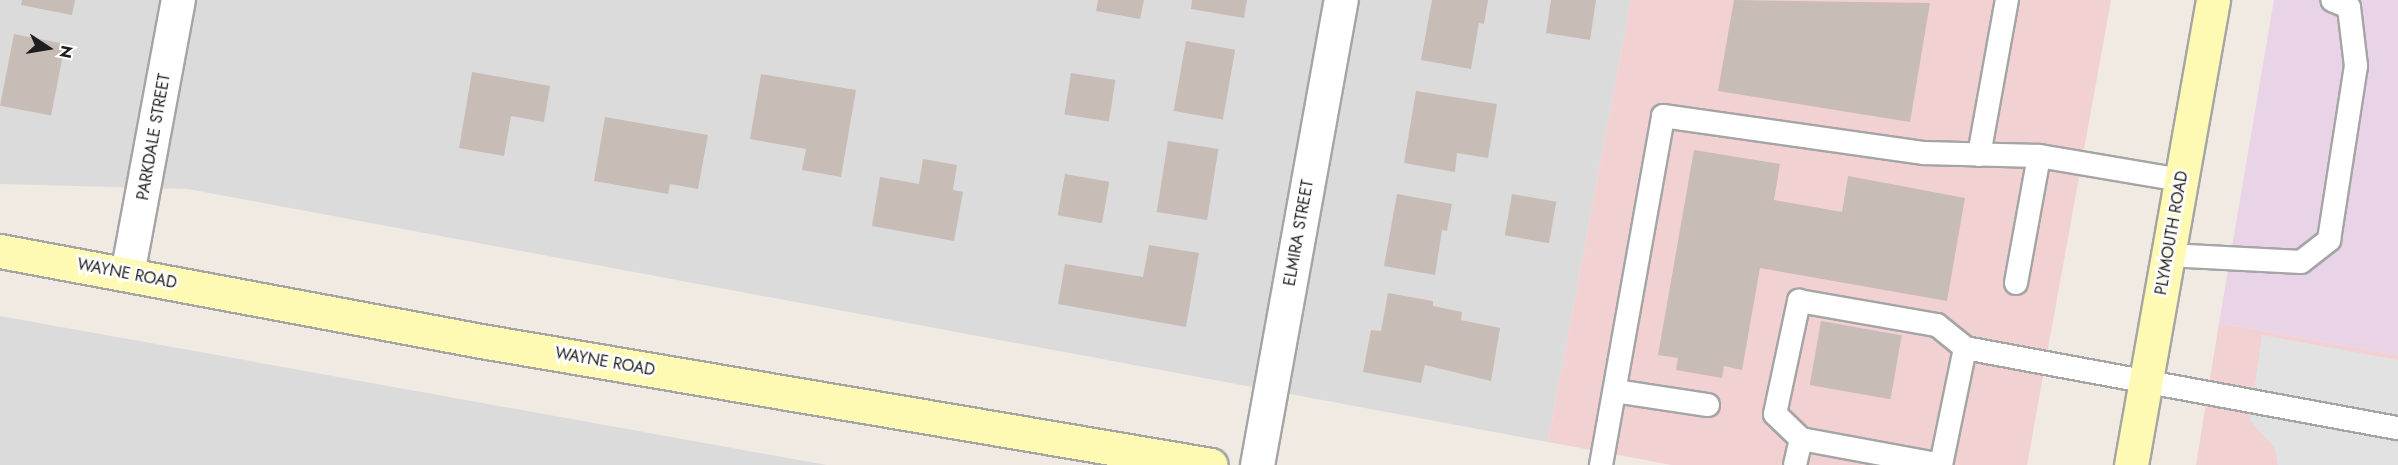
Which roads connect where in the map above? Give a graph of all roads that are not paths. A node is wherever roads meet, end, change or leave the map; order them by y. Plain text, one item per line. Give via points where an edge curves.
1 (178, 0) edge
2 (1341, 0) edge
3 (2007, 0) edge
4 (2212, 0) edge
5 (2332, 0) edge
6 (1979, 155) junction
7 (2039, 156) junction
8 (2181, 180) junction
9 (0, 251) edge
10 (2168, 255) junction
11 (127, 274) junction
12 (2016, 283) dead end
13 (1965, 348) junction
14 (2146, 379) junction
15 (1615, 391) junction
16 (1708, 405) dead end
17 (2398, 428) edge
18 (1801, 439) junction
19 (1211, 465) edge
20 (1257, 465) edge
21 (1601, 465) edge
22 (1795, 465) edge
23 (1941, 465) edge
24 (2131, 465) edge

1 - 11 street, PARKDALE STREET
2 - 20 street, ELMIRA STREET
3 - 6 lane
4 - 8 main road, PLYMOUTH ROAD
5 - 10 lane via 2349,8 2356,66 2329,240 2301,262
6 - 7 lane
6 - 15 lane via 1924,153 1663,116
7 - 8 lane
7 - 12 lane
8 - 10 main road, PLYMOUTH ROAD
9 - 11 main road, WAYNE ROAD
10 - 14 main road, PLYMOUTH ROAD
11 - 19 main road, WAYNE ROAD via 487,342
13 - 14 lane
13 - 18 lane via 1937,325 1799,301 1775,414
13 - 23 lane
14 - 17 lane
14 - 24 main road, PLYMOUTH ROAD
15 - 16 lane
15 - 21 lane
18 - 22 lane
18 - 23 lane

